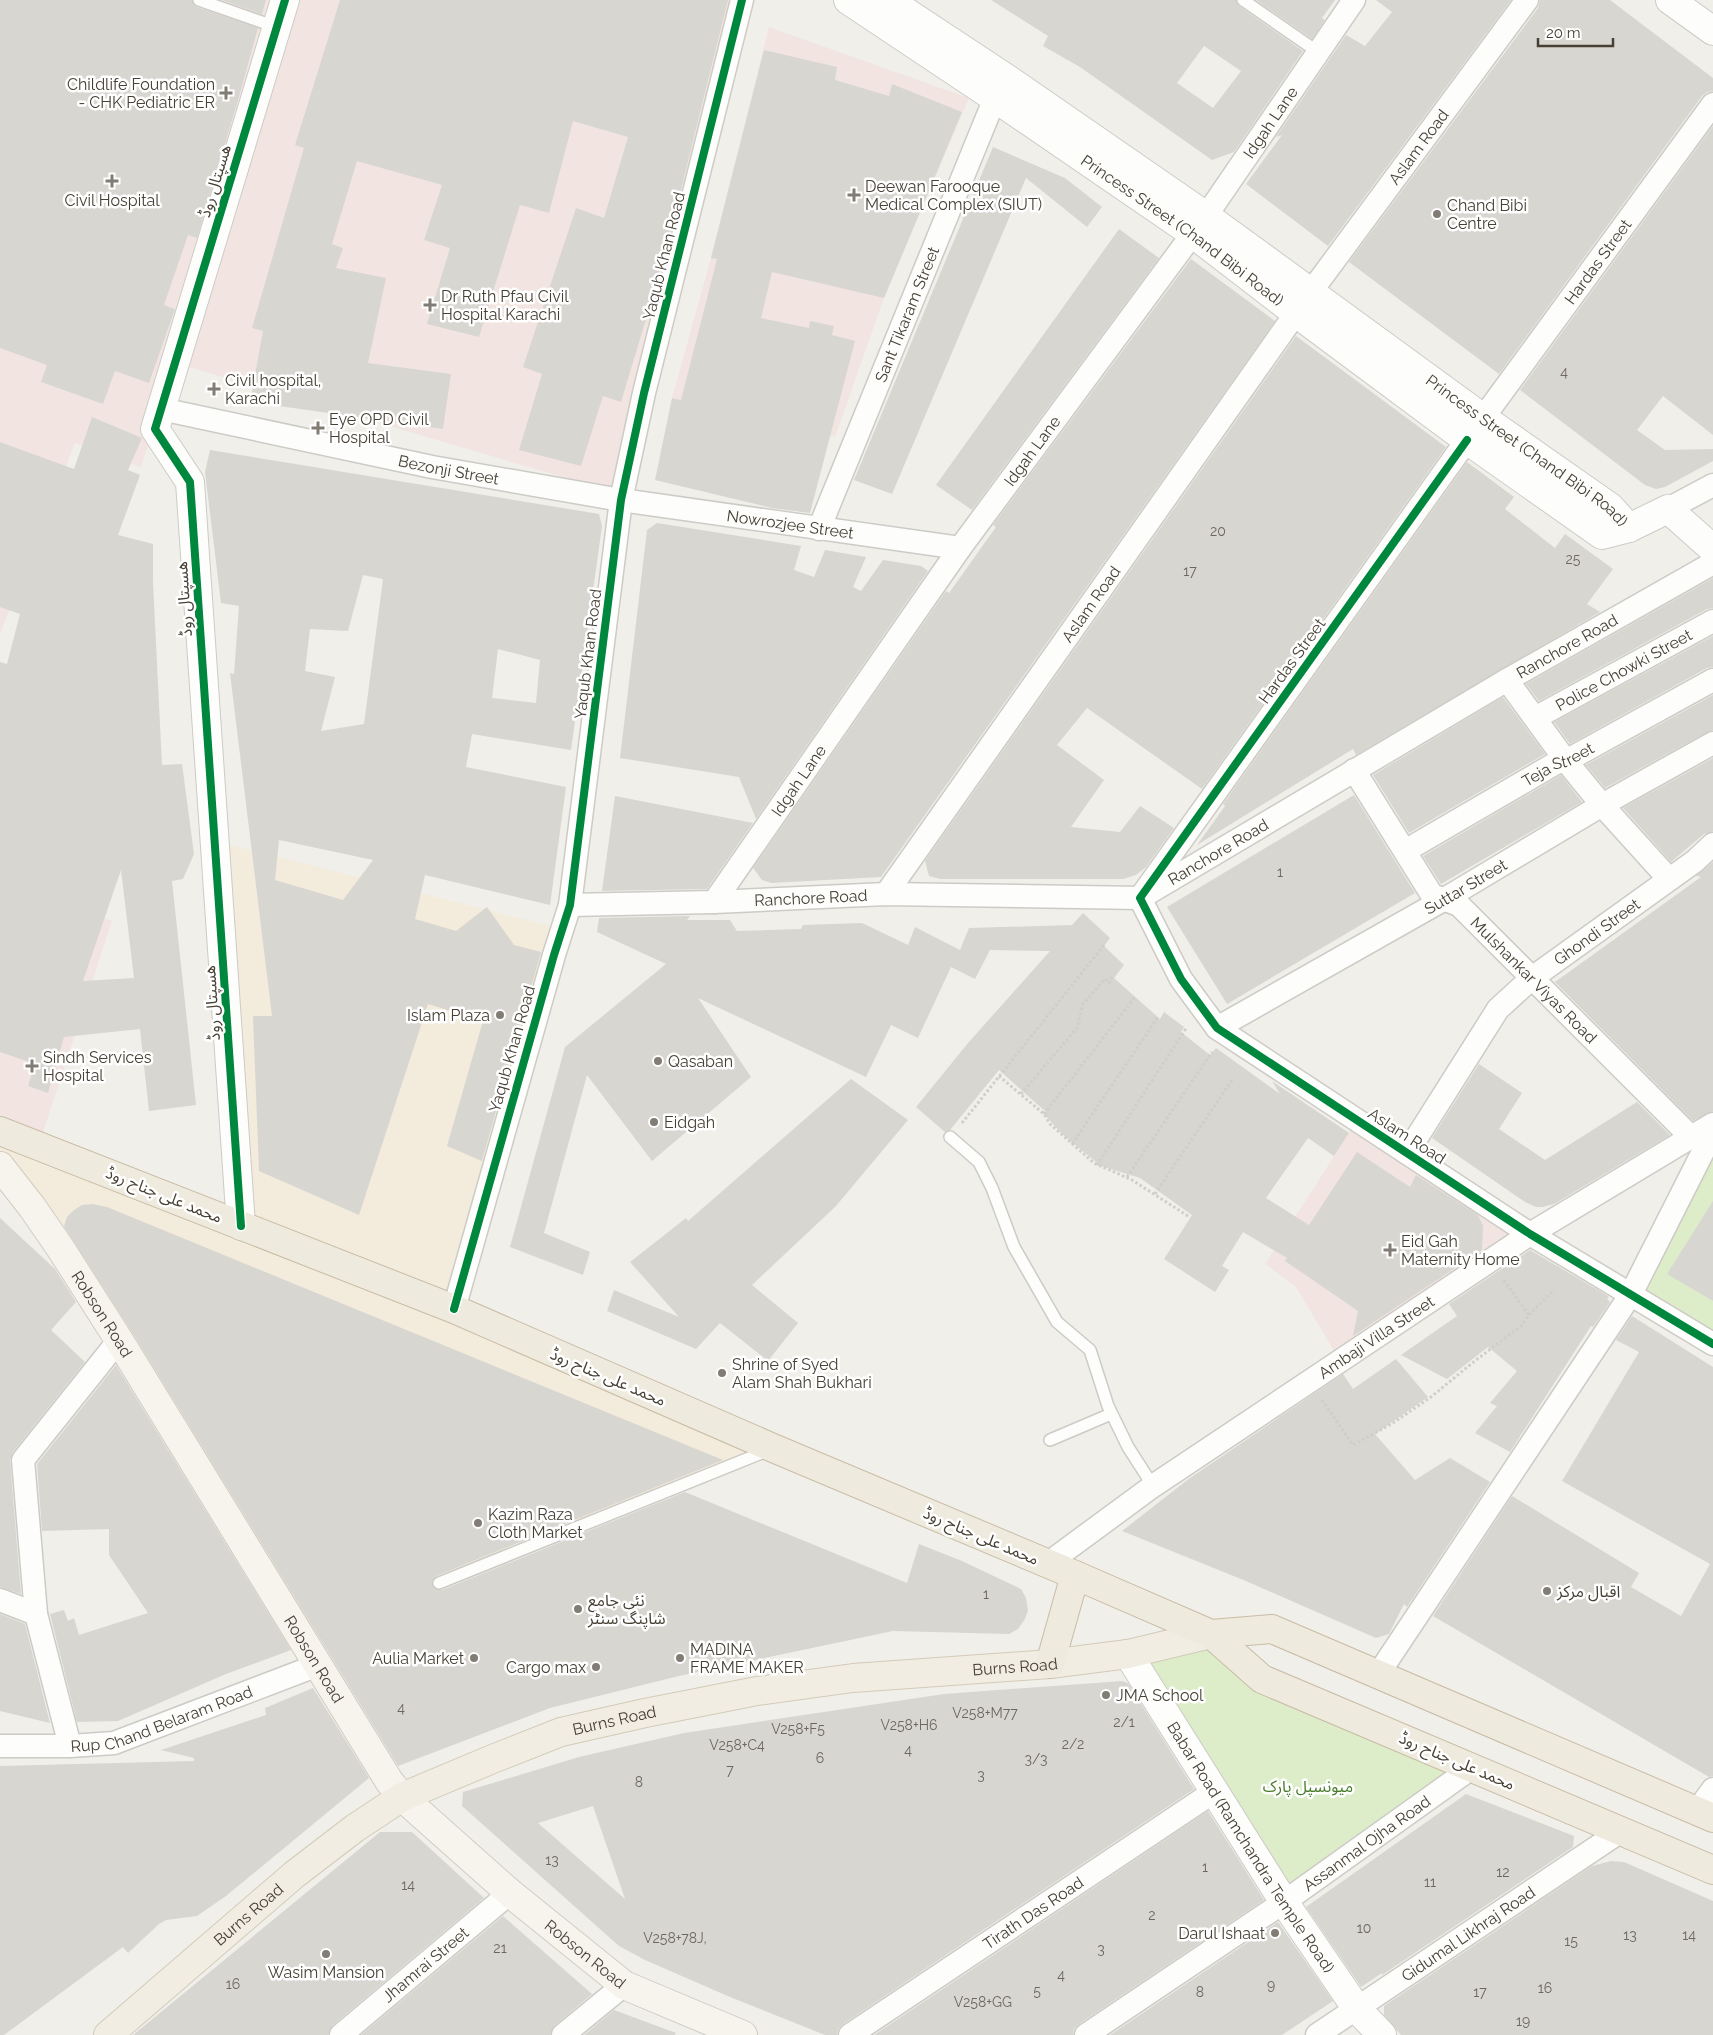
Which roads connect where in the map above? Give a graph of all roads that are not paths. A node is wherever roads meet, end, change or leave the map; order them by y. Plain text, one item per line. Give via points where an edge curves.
1 (199, 0) edge
2 (285, 0) edge
3 (742, 0) edge
4 (848, 0) edge
5 (888, 0) edge
6 (1243, 0) edge
7 (1354, 0) edge
8 (1527, 0) edge
9 (1670, 0) edge
10 (276, 27) junction
11 (1713, 31) edge
12 (1318, 52) junction
13 (995, 98) junction
14 (1713, 104) edge
15 (1199, 224) junction
16 (1303, 303) junction
17 (161, 409) junction
18 (1483, 418) junction
19 (1467, 440) junction
20 (1713, 485) edge
21 (621, 500) junction
22 (1668, 509) junction
23 (1629, 528) junction
24 (819, 529) junction
25 (960, 548) junction
26 (1713, 549) edge
27 (1713, 563) edge
28 (1713, 621) edge
29 (1507, 680) junction
30 (1713, 680) edge
31 (1535, 718) junction
32 (1713, 743) edge
33 (1566, 761) junction
34 (1354, 770) junction
35 (1602, 805) junction
36 (1713, 844) edge
37 (1405, 850) junction
38 (1669, 879) junction
39 (886, 894) junction
40 (1140, 898) junction
41 (1443, 900) junction
42 (714, 902) junction
43 (570, 905) junction
44 (1532, 978) junction
45 (1216, 1038) junction
46 (1713, 1124) edge
47 (0, 1130) edge
48 (1713, 1132) edge
49 (950, 1137) road end
50 (1691, 1137) junction
51 (1407, 1153) junction
52 (0, 1166) edge
53 (240, 1226) junction
54 (1530, 1234) junction
55 (1631, 1294) junction
56 (454, 1310) junction
57 (119, 1340) junction
58 (1713, 1344) edge
59 (1111, 1414) junction
60 (1050, 1440) dead end
61 (773, 1448) junction
62 (1153, 1486) junction
63 (1047, 1564) junction
64 (1076, 1575) junction
65 (440, 1583) dead end
66 (0, 1600) edge
67 (36, 1614) junction
68 (1211, 1634) junction
69 (1128, 1654) junction
70 (1050, 1664) junction
71 (318, 1665) junction
72 (1379, 1674) junction
73 (0, 1746) edge
74 (70, 1746) junction
75 (1474, 1767) junction
76 (1713, 1789) edge
77 (1215, 1790) junction
78 (402, 1797) junction
79 (1705, 1815) edge
80 (1620, 1831) junction
81 (1713, 1870) edge
82 (510, 1893) junction
83 (1284, 1902) junction
84 (624, 1985) junction
85 (1357, 2009) junction
86 (108, 2035) edge
87 (341, 2035) edge
88 (563, 2035) edge
89 (743, 2035) edge
90 (850, 2035) edge
91 (1086, 2035) edge
92 (1317, 2035) edge
93 (1382, 2035) edge

1 - 10 lane
2 - 10 street, ھسپتال روڈ
3 - 21 street, Yaqub Khan Road via 644,393
4 - 13 street, Princess Street (Chand Bibi Road)
5 - 15 street, Princess Street (Chand Bibi Road) via 1009,80
6 - 12 lane
7 - 12 street, Idgah Lane
8 - 16 street, Aslam Road
9 - 11 street
10 - 17 street, ھسپتال روڈ
12 - 15 street, Idgah Lane
13 - 15 street, Princess Street (Chand Bibi Road)
13 - 24 street, Sant Tikaram Street
14 - 18 street, Hardas Street
15 - 16 street, Princess Street (Chand Bibi Road)
15 - 25 street, Idgah Lane
16 - 18 street, Princess Street (Chand Bibi Road)
16 - 19 street, Princess Street (Chand Bibi Road)
16 - 39 street, Aslam Road
17 - 21 street, Bezonji Street via 432,467
17 - 53 street, ھسپتال روڈ via 155,429 190,482
18 - 23 street, Princess Street (Chand Bibi Road) via 1610,506
19 - 23 street, Princess Street (Chand Bibi Road) via 1602,535
19 - 40 street, Hardas Street
20 - 22 street
21 - 24 street, Nowrozjee Street
21 - 43 street, Yaqub Khan Road
22 - 23 street
22 - 26 street
24 - 25 street, Nowrozjee Street
25 - 42 street, Idgah Lane
27 - 29 street, Ranchore Road
28 - 31 street, Police Chowki Street
29 - 31 street
29 - 34 street, Ranchore Road
30 - 33 street, Teja Street
31 - 33 street
32 - 35 street, Suttar Street
33 - 35 street
33 - 37 street, Teja Street via 1556,763
34 - 37 street, Mulshankar Viyas Road
34 - 40 street, Ranchore Road
35 - 38 street
35 - 41 street, Suttar Street
36 - 38 street, Ghondi Street
37 - 41 street, Mulshankar Viyas Road via 1432,895
38 - 44 street, Ghondi Street
39 - 40 street, Ranchore Road
39 - 42 street, Ranchore Road
40 - 45 street, Aslam Road via 1181,979
41 - 44 street, Mulshankar Viyas Road via 1459,905
41 - 45 street, Suttar Street
42 - 43 street, Ranchore Road
43 - 56 street, Yaqub Khan Road
44 - 50 street, Mulshankar Viyas Road
44 - 51 street, Ghondi Street via 1498,1008
45 - 51 street, Aslam Road
46 - 50 street, Ambaji Villa Street
47 - 53 highway, محمد علی جناح روڈ
48 - 55 street
49 - 59 lane via 979,1162 1014,1247 1057,1322 1090,1350
50 - 54 street, Ambaji Villa Street
51 - 54 street, Aslam Road
52 - 57 main road, Robson Road via 56,1242
53 - 56 highway, محمد علی جناح روڈ
54 - 55 street, Aslam Road
54 - 62 street, Ambaji Villa Street
55 - 58 street, Aslam Road
55 - 72 street
56 - 61 highway, محمد علی جناح روڈ
57 - 67 street via 23,1460
57 - 71 main road, Robson Road
59 - 60 lane
59 - 62 lane
61 - 63 highway, محمد علی جناح روڈ
61 - 65 lane
62 - 63 street, Ambaji Villa Street
63 - 64 highway, محمد علی جناح روڈ
64 - 68 highway, محمد علی جناح روڈ
64 - 70 highway
66 - 67 street
67 - 74 street
68 - 69 main road, Burns Road
68 - 72 highway, محمد علی جناح روڈ via 1272,1629
68 - 75 highway, محمد علی جناح روڈ via 1262,1679
69 - 70 main road, Burns Road
69 - 77 street, Babar Road (Ramchandra Temple Road)
70 - 78 main road, Burns Road via 853,1678 757,1690 562,1732
71 - 74 street, Rup Chand Belaram Road via 114,1743
71 - 78 main road, Robson Road
72 - 79 highway, محمد علی جناح روڈ
73 - 74 street, Rup Chand Belaram Road
75 - 80 highway, محمد علی جناح روڈ
75 - 83 street, Assanmal Ojha Road
76 - 79 street
77 - 83 street, Babar Road (Ramchandra Temple Road)
77 - 90 street, Tirath Das Road
78 - 82 main road, Robson Road
78 - 86 main road, Burns Road via 295,1874
80 - 81 highway, محمد علی جناح روڈ
80 - 85 street, Gidumal Likhraj Road
82 - 84 main road, Robson Road
82 - 87 street, Jhamrai Street
83 - 85 street, Babar Road (Ramchandra Temple Road)
83 - 91 street, Assanmal Ojha Road
84 - 88 street
84 - 89 main road, Robson Road
85 - 92 street, Gidumal Likhraj Road
85 - 93 street, Babar Road (Ramchandra Temple Road)

